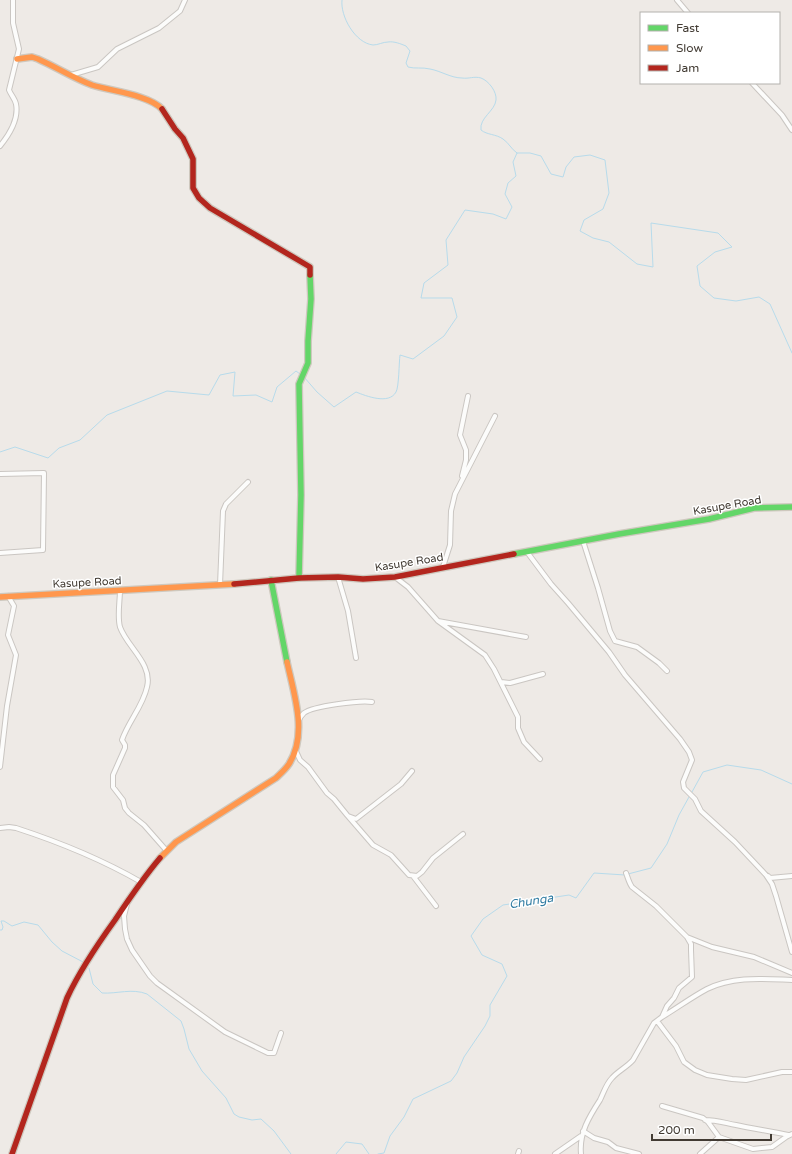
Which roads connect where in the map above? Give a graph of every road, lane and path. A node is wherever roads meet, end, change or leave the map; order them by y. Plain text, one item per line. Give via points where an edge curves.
1 (13, 0) edge
2 (185, 0) edge
3 (677, 0) edge
4 (687, 12) edge
5 (17, 59) junction
6 (71, 75) junction
7 (753, 84) edge
8 (792, 130) edge
9 (0, 146) edge
10 (468, 396) dead end
11 (495, 416) dead end
12 (0, 474) edge
13 (248, 482) dead end
14 (460, 482) junction
15 (792, 507) edge
16 (583, 541) junction
17 (527, 552) junction
18 (0, 553) edge
19 (443, 567) junction
20 (395, 577) junction
21 (299, 578) junction
22 (338, 578) junction
23 (271, 580) junction
24 (220, 585) junction
25 (120, 590) junction
26 (8, 596) junction
27 (0, 597) edge
28 (438, 621) junction
29 (526, 637) dead end
30 (356, 658) dead end
31 (668, 671) dead end
32 (543, 674) dead end
33 (501, 682) junction
34 (372, 702) dead end
35 (299, 721) junction
36 (295, 748) junction
37 (540, 759) dead end
38 (0, 767) edge
39 (412, 771) dead end
40 (348, 816) junction
41 (0, 828) edge
42 (463, 834) dead end
43 (166, 850) junction
44 (627, 875) dead end
45 (766, 875) junction
46 (413, 876) junction
47 (792, 876) edge
48 (141, 882) junction
49 (127, 902) junction
50 (436, 906) dead end
51 (687, 937) junction
52 (792, 952) edge
53 (792, 973) edge
54 (792, 980) edge
55 (662, 1017) junction
56 (657, 1021) junction
57 (281, 1033) dead end
58 (792, 1072) edge
59 (662, 1106) dead end
60 (705, 1120) junction
61 (583, 1131) junction
62 (790, 1135) edge
63 (581, 1136) junction
64 (719, 1137) junction
65 (12, 1154) edge
66 (555, 1154) edge
67 (581, 1154) edge
68 (638, 1154) edge
69 (700, 1154) edge

1 - 5 street via 13,23 19,49
2 - 6 street via 180,11 159,28 116,49 98,67
3 - 4 street
5 - 6 street via 32,57
5 - 9 street via 9,90 16,102 15,117
6 - 21 street via 108,90 138,96 157,105 183,138 194,159 192,188 206,205 310,267 308,363 299,384
7 - 8 street
10 - 14 street via 460,435 466,450 466,460
11 - 14 street
12 - 18 street via 44,473 43,550
13 - 24 street via 226,504 223,511
14 - 19 street via 452,505 450,545
15 - 16 street, Kasupe Road via 754,508 709,519
16 - 17 street, Kasupe Road
16 - 31 street via 610,631 616,641 637,646
17 - 19 street, Kasupe Road
17 - 45 street via 689,752 692,760 683,782 684,788 701,811 741,847
19 - 20 street, Kasupe Road
20 - 22 street, Kasupe Road
20 - 28 street via 408,587
21 - 22 street, Kasupe Road
21 - 23 street, Kasupe Road
22 - 30 street via 348,611
23 - 24 street, Kasupe Road
23 - 35 street
24 - 25 street, Kasupe Road
25 - 26 street, Kasupe Road
25 - 43 street via 120,625 126,639 139,656 148,683 142,701 122,740 125,745 113,775 113,787 123,800 125,808
26 - 27 street, Kasupe Road
26 - 38 street via 14,606 8,635 16,655
28 - 29 street
28 - 33 street via 485,655
32 - 33 street via 510,683
33 - 37 street via 518,718 518,728 524,742
34 - 35 street via 351,702 310,710 303,713
35 - 36 street
36 - 40 street via 300,760
36 - 43 street via 289,765 276,778
39 - 40 street via 401,784 356,819
40 - 46 street via 373,844 391,855 409,876
41 - 48 street via 16,828 59,842
42 - 46 street via 433,858 418,876
43 - 48 street
44 - 51 street via 632,887 656,906
45 - 47 street via 770,878
45 - 52 street via 772,884
46 - 50 street
48 - 49 street
49 - 57 street via 124,916 127,939 157,983 225,1032 268,1053 274,1053
49 - 65 street via 86,961 67,998
51 - 53 street via 754,957
51 - 55 street via 692,950 692,977 679,988
54 - 55 street via 744,979 721,984
55 - 56 street
56 - 58 street via 676,1046 684,1062 707,1075 746,1080
56 - 61 street via 633,1060 606,1086
59 - 60 street
60 - 62 street via 717,1120
60 - 64 street
61 - 63 street
61 - 68 street via 616,1148
62 - 64 street via 772,1147 757,1149
63 - 66 street
63 - 67 street
64 - 69 street

